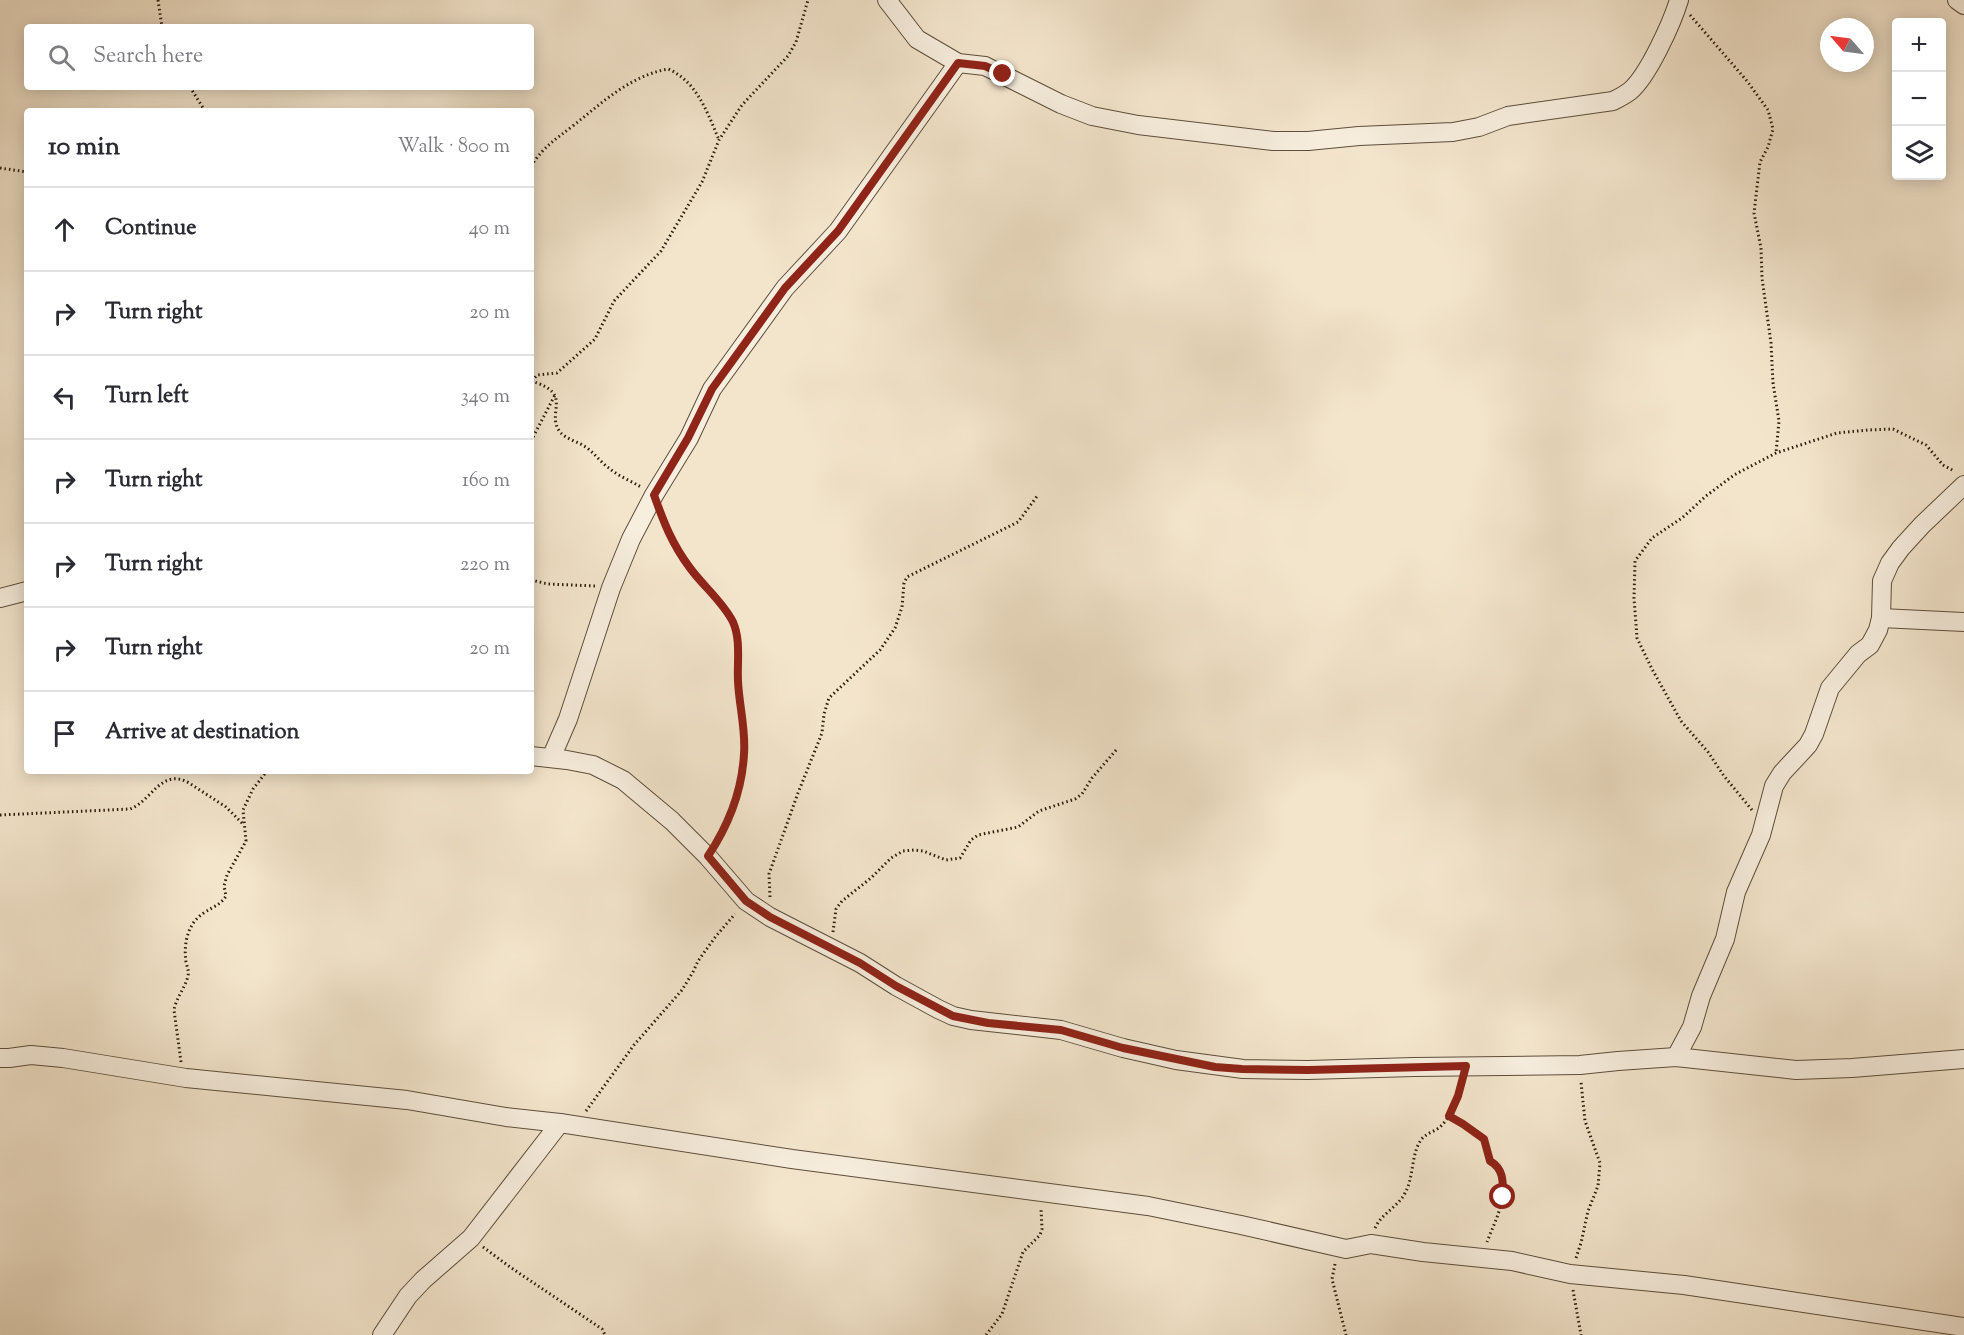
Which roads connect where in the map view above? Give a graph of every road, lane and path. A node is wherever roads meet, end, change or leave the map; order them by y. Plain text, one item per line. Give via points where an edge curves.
1 (158, 0) edge
2 (808, 0) edge
3 (887, 0) edge
4 (1957, 0) edge
5 (1679, 2) edge
6 (1964, 4) edge
7 (162, 24) edge
8 (958, 63) junction
9 (192, 90) edge
10 (203, 108) edge
11 (719, 140) junction
12 (534, 162) edge
13 (0, 168) edge
14 (24, 172) edge
15 (534, 379) edge
16 (534, 382) edge
17 (555, 396) junction
18 (534, 435) edge
19 (1776, 453) junction
20 (1961, 479) edge
21 (654, 495) junction
22 (1038, 495) dead end
23 (534, 581) edge
24 (611, 588) junction
25 (24, 592) edge
26 (0, 598) edge
27 (1881, 618) junction
28 (1964, 622) edge
29 (1118, 749) dead end
30 (534, 756) edge
31 (551, 758) junction
32 (265, 774) edge
33 (0, 815) edge
34 (1764, 822) junction
35 (244, 825) junction
36 (708, 856) junction
37 (746, 901) junction
38 (770, 917) junction
39 (831, 948) junction
40 (1676, 1057) junction
41 (0, 1058) edge
42 (1964, 1059) edge
43 (1580, 1065) junction
44 (1466, 1066) junction
45 (186, 1078) junction
46 (1449, 1116) junction
47 (568, 1124) junction
48 (1037, 1190) junction
49 (471, 1238) junction
50 (1371, 1244) junction
51 (1346, 1249) junction
52 (1482, 1258) junction
53 (1570, 1274) junction
54 (1964, 1327) edge
55 (382, 1335) edge
56 (605, 1335) edge
57 (986, 1335) edge
58 (1346, 1335) edge
59 (1581, 1335) edge

1 - 7 path
2 - 11 path via 788,56 742,105
3 - 8 street via 916,39
4 - 6 street
5 - 8 street via 1648,68 1629,92 1613,101 1508,116 1453,132 1273,141 1138,125 1092,116 985,66
5 - 19 path via 1768,110 1773,129 1760,162 1754,213 1779,422
8 - 21 street via 838,231 785,288 712,389
9 - 10 path
11 - 12 path via 697,94 678,73 668,69 630,82 612,94 542,150
11 - 15 path via 702,182 661,251 614,301 595,339 557,373
13 - 14 path
16 - 17 path via 549,388
17 - 18 path
17 - 21 path via 556,423 566,438 587,447 612,471
19 - 20 path via 1837,433 1893,429 1926,445
19 - 34 path via 1734,475 1706,496 1652,538 1635,561 1637,638 1652,669 1681,721
20 - 27 street via 1890,563 1882,581
21 - 24 street
21 - 36 path via 669,537 734,624 739,649 744,753 731,815
22 - 38 path via 1018,522 907,577 895,628 880,650 829,698 822,733 769,874
23 - 24 path
24 - 31 street via 576,697
25 - 26 street
27 - 28 street
27 - 34 street via 1870,645 1830,688 1808,745 1774,786
29 - 39 path via 1075,799 1039,811 1018,827 978,836 960,858 946,860 914,850 891,858 836,909
30 - 31 street
31 - 36 street via 593,765 624,780
32 - 35 path via 247,800
33 - 35 path via 130,809 152,790 175,778 183,779 226,807
34 - 40 street via 1736,892 1725,939 1692,1028
35 - 45 path via 246,841 227,875 225,900 201,912 187,934 188,975 174,1010
36 - 37 street
37 - 38 street
37 - 47 path via 698,961 682,990
38 - 39 street
39 - 44 street via 953,1016 1061,1030 1176,1060 1242,1069
40 - 42 street via 1796,1070
40 - 43 street
41 - 45 street via 63,1058
43 - 44 street
43 - 53 path via 1586,1121 1600,1163 1598,1186
44 - 46 path
45 - 47 street via 407,1101
46 - 50 path via 1420,1142 1405,1194 1375,1226
46 - 52 path via 1484,1139 1490,1161 1501,1170 1501,1208
47 - 48 street via 792,1159
47 - 49 street
48 - 51 street via 1148,1206
48 - 57 path via 1042,1215 1040,1235 1023,1252 1005,1307
49 - 55 street via 408,1296
49 - 56 path via 603,1329
50 - 51 street
50 - 52 street
51 - 58 path via 1333,1268 1332,1279
52 - 53 street
53 - 54 street via 1684,1285
53 - 59 path

